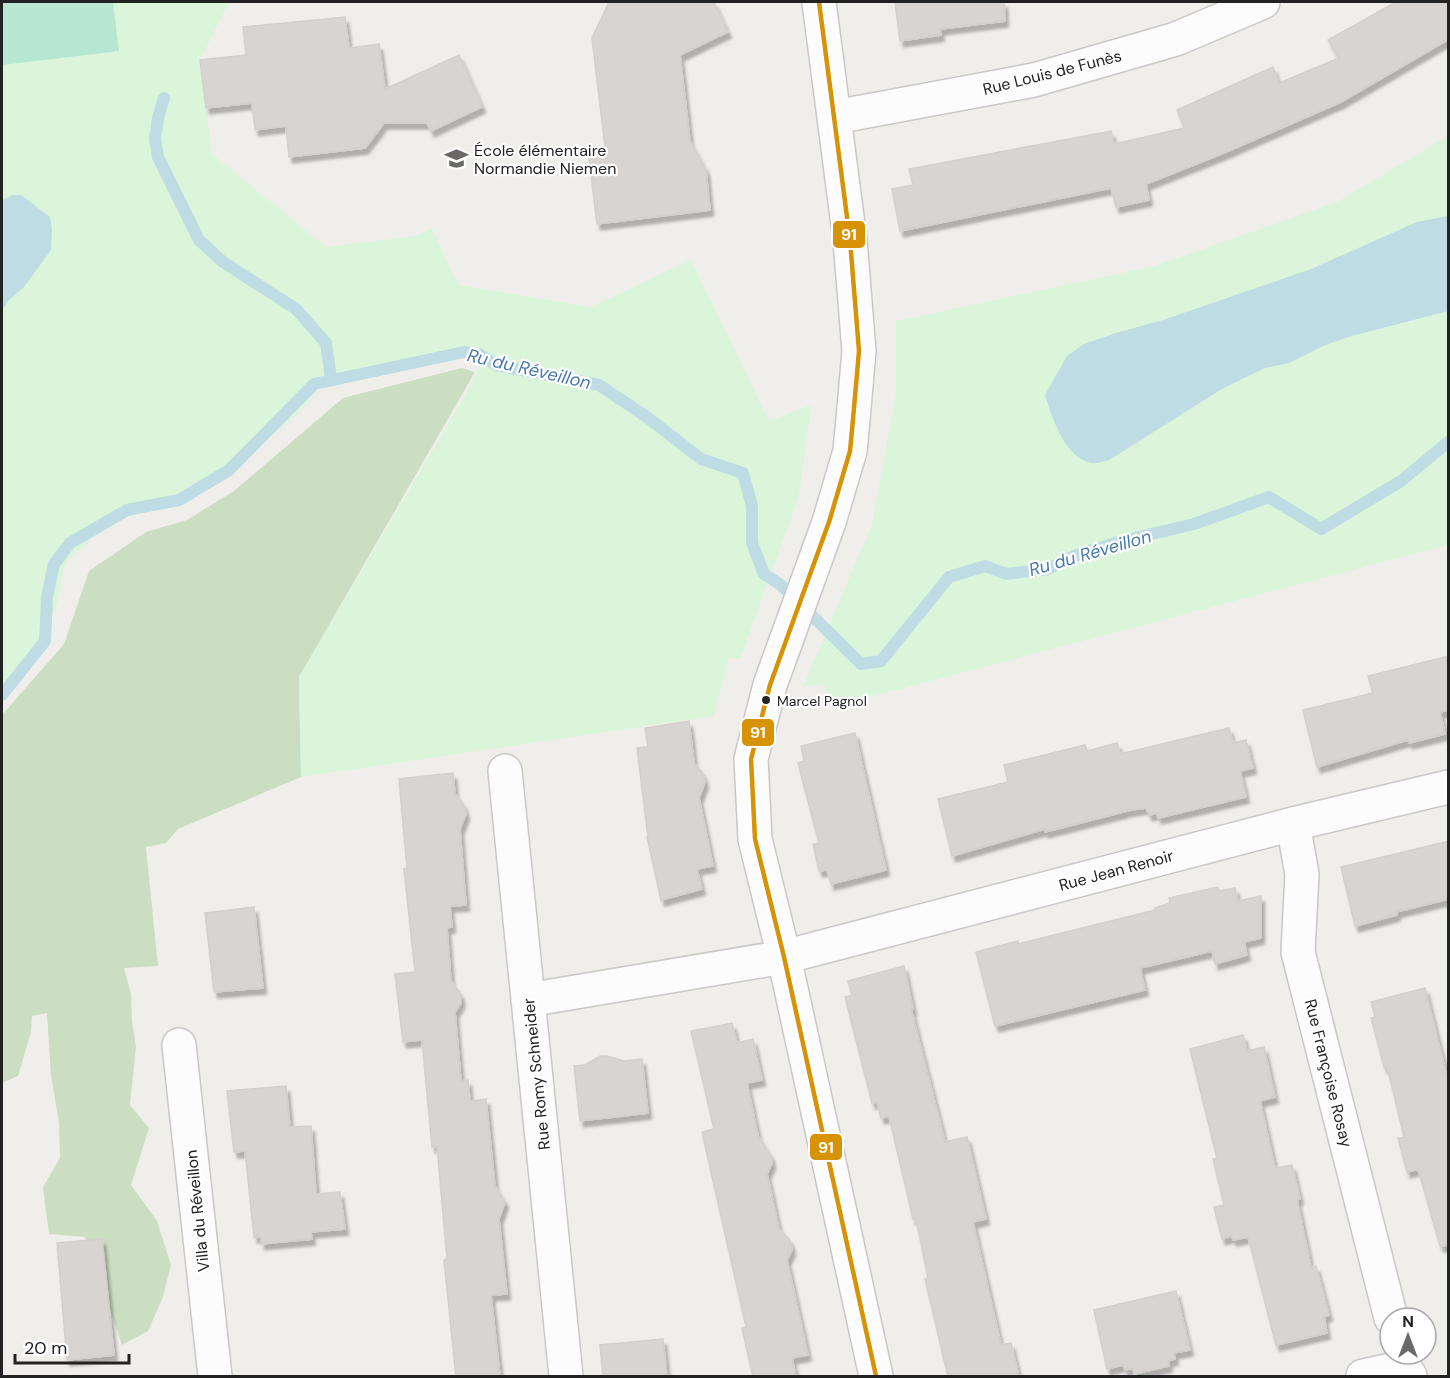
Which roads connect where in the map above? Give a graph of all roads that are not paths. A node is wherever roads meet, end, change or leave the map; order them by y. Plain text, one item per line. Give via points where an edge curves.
1 (819, 2) edge
2 (1263, 2) edge
3 (834, 117) junction
4 (505, 771) dead end
5 (1449, 787) edge
6 (1293, 824) junction
7 (784, 957) junction
8 (528, 1000) junction
9 (179, 1045) dead end
10 (1388, 1306) edge
11 (1405, 1366) edge
12 (1367, 1376) edge
13 (215, 1377) edge
14 (566, 1377) edge
15 (876, 1377) edge

1 - 3 street
2 - 3 street, Rue Louis de Funès via 1176,39 1034,80
3 - 7 street via 850,240 859,357 850,451 829,522 770,685 752,759 755,839
4 - 8 street, Rue Romy Schneider
5 - 6 street, Rue Jean Renoir
6 - 7 street, Rue Jean Renoir
6 - 10 street, Rue Françoise Rosay via 1302,874 1298,952
7 - 8 street, Rue Jean Renoir
7 - 15 street
8 - 14 street, Rue Romy Schneider
9 - 13 street, Villa du Réveillon
11 - 12 street

